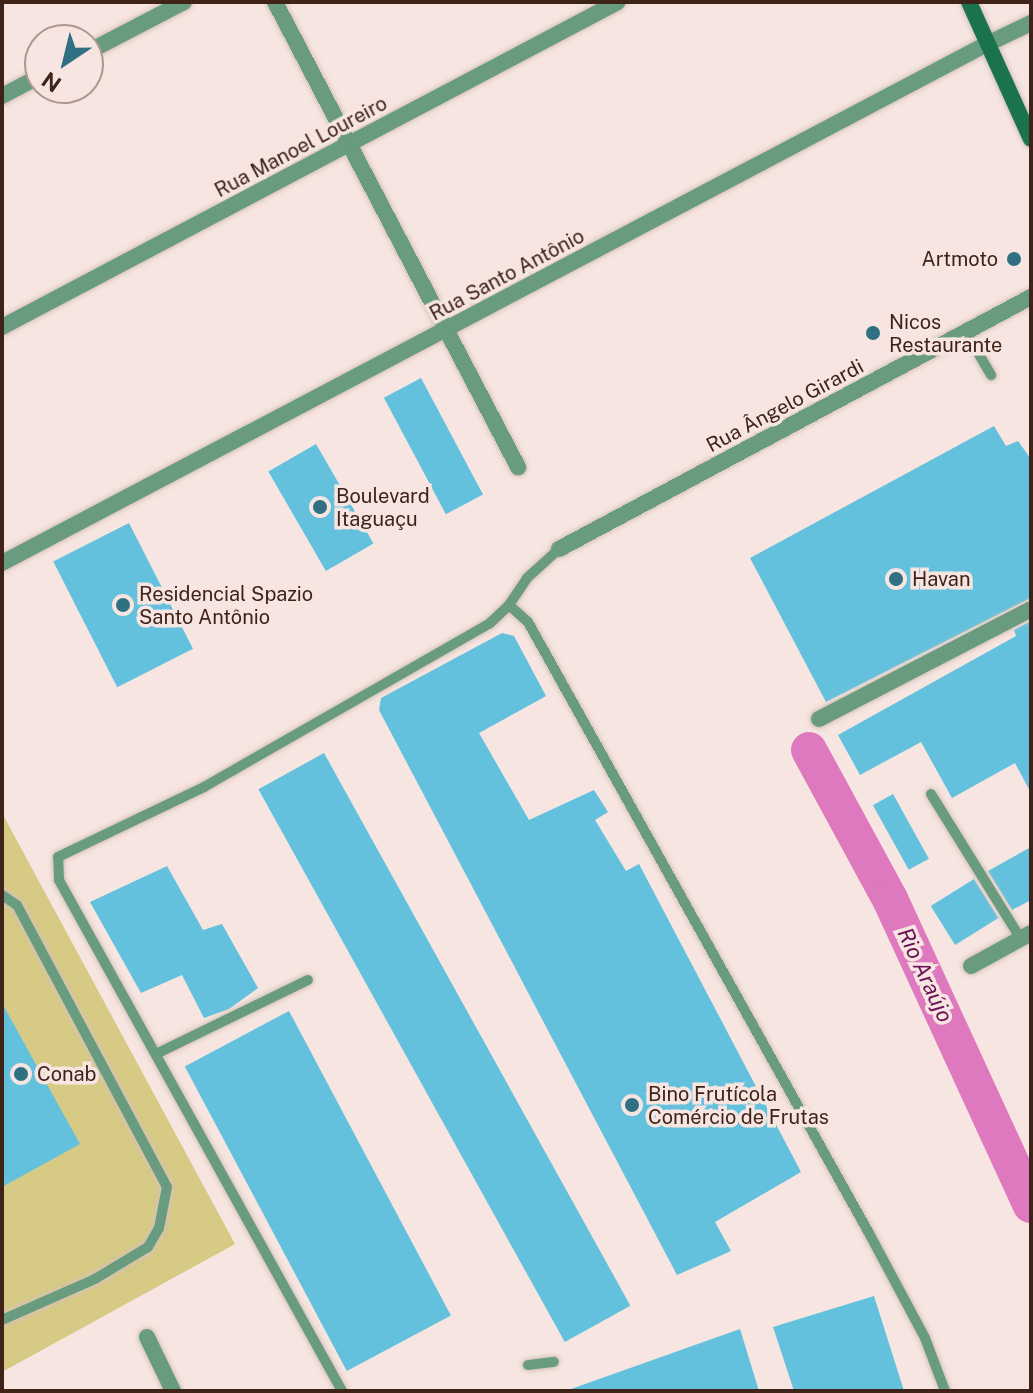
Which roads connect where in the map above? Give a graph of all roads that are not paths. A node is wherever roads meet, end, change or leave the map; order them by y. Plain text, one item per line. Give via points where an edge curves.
1 (184, 2) edge
2 (275, 2) edge
3 (618, 2) edge
4 (969, 2) edge
5 (1031, 23) edge
6 (104, 44) edge
7 (985, 45) junction
8 (24, 84) edge
9 (2, 96) edge
10 (1031, 139) edge
11 (350, 144) junction
12 (1031, 297) edge
13 (2, 327) edge
14 (446, 329) junction
15 (966, 332) junction
16 (991, 375) dead end
17 (518, 467) dead end
18 (559, 549) joint
19 (2, 563) edge
20 (509, 605) junction
21 (1031, 609) edge
22 (819, 719) dead end
23 (931, 794) dead end
24 (2, 895) edge
25 (1026, 936) edge
26 (971, 966) dead end
27 (308, 980) dead end
28 (156, 1054) junction
29 (2, 1320) edge
30 (147, 1337) dead end
31 (554, 1362) dead end
32 (528, 1365) dead end
33 (173, 1391) edge
34 (342, 1391) edge
35 (945, 1391) edge

1 - 6 street
2 - 11 street
3 - 11 street, Rua Manoel Loureiro
4 - 7 main road
5 - 7 street, Rua Santo Antônio
7 - 10 main road
7 - 14 street, Rua Santo Antônio
8 - 9 street
11 - 13 street, Rua Manoel Loureiro
11 - 14 street
12 - 15 street, Rua Ângelo Girardi
14 - 17 street
14 - 19 street, Rua Santo Antônio
15 - 16 lane
15 - 18 street, Rua Ângelo Girardi
18 - 20 lane via 527,578
20 - 28 lane via 490,623 218,779 58,857 59,880
20 - 35 lane via 528,622 870,1235 925,1338
21 - 22 street
23 - 25 lane
24 - 29 lane via 17,905 167,1187 159,1228 148,1247 95,1279
25 - 26 street
27 - 28 lane
28 - 34 lane
30 - 33 street
31 - 32 lane

